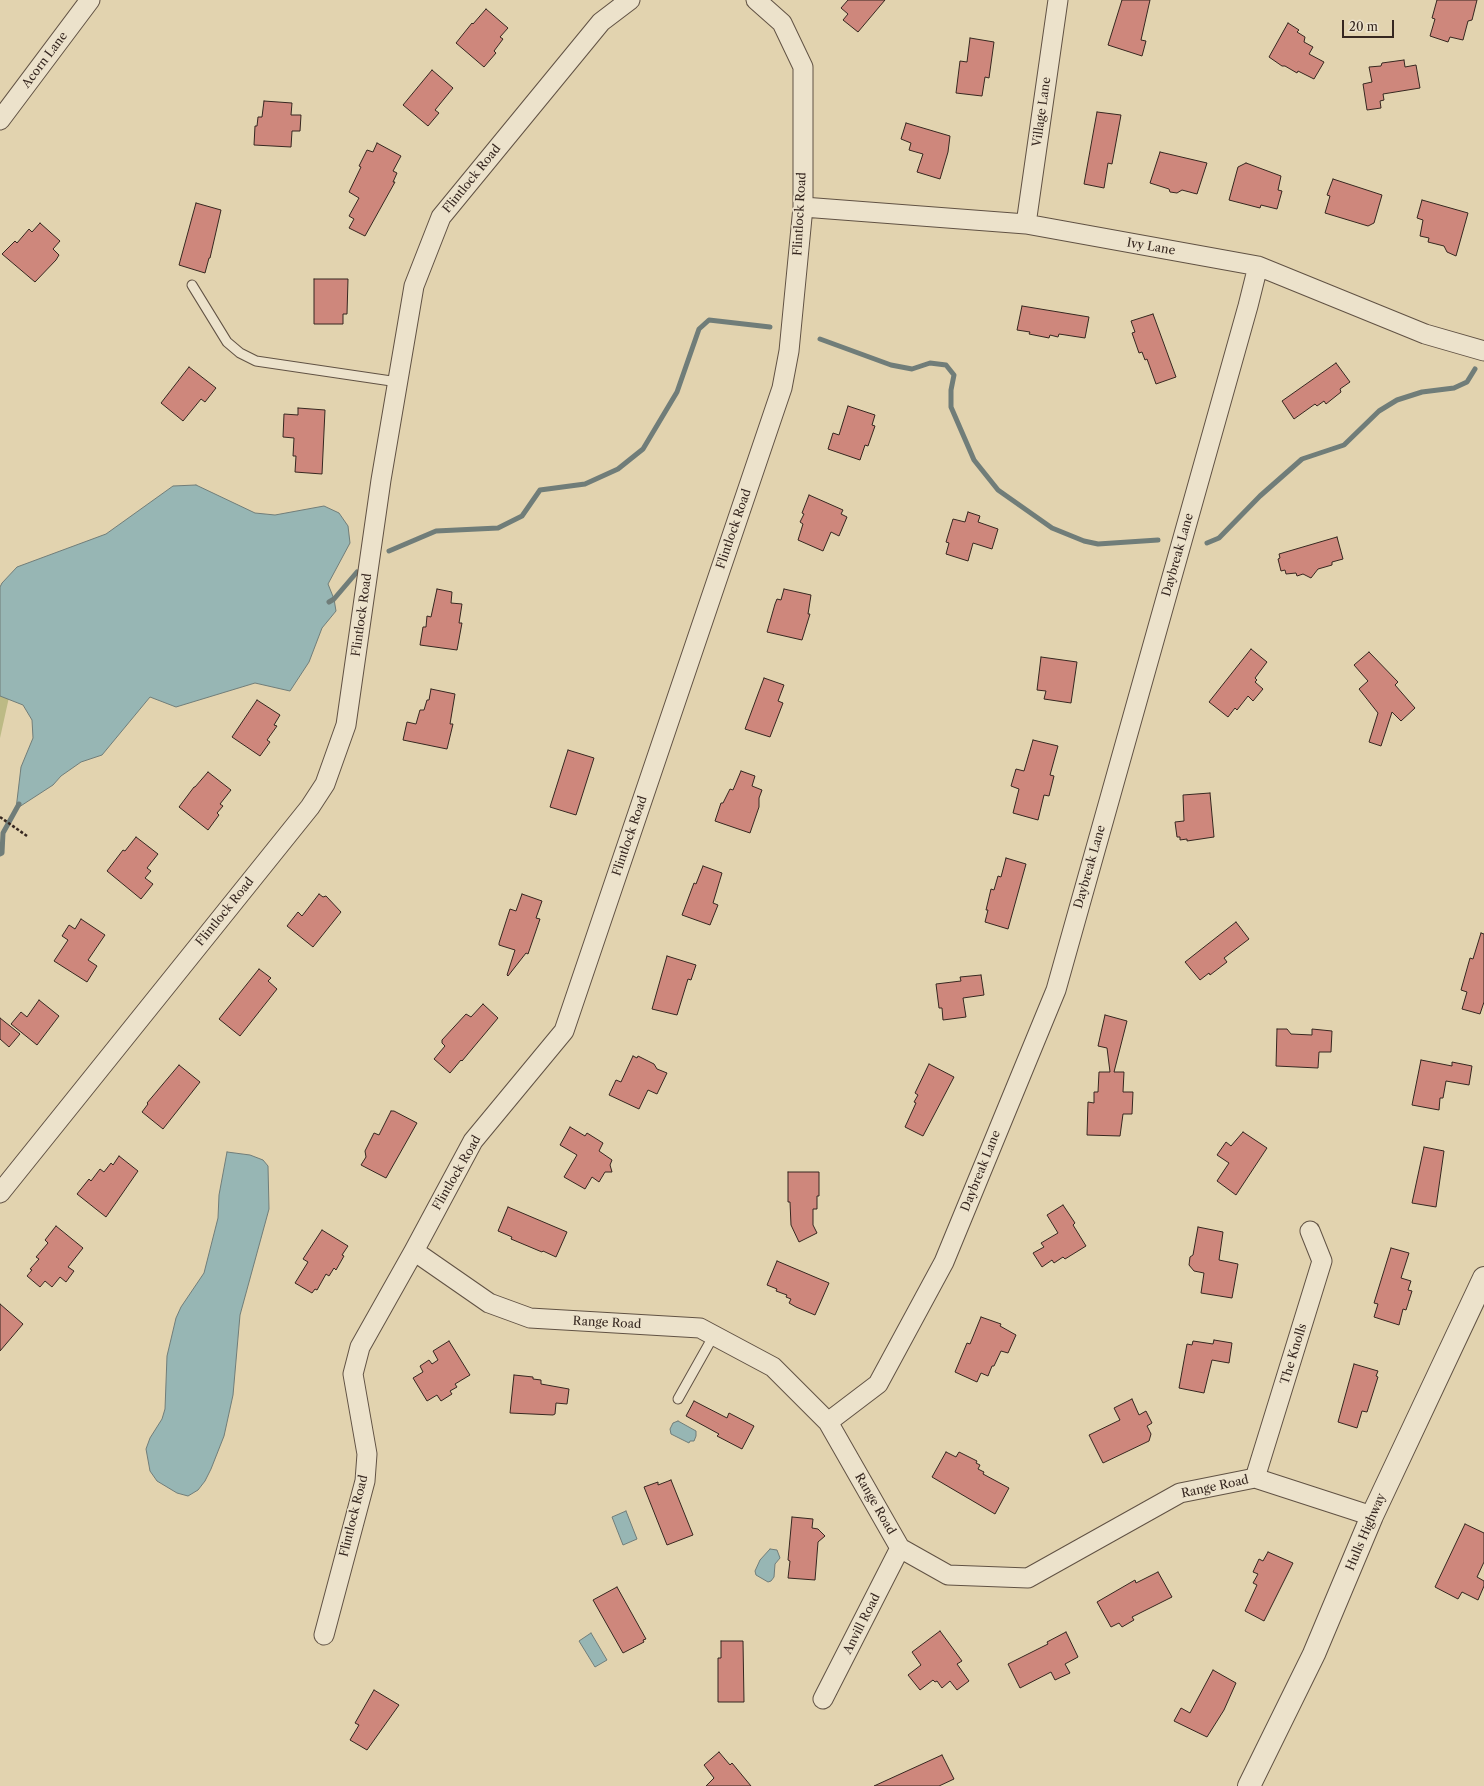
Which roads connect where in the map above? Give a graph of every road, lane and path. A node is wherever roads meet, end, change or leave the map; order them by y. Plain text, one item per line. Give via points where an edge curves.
1 (90, 0) edge
2 (630, 0) edge
3 (756, 0) edge
4 (1058, 0) edge
5 (0, 120) edge
6 (803, 207) junction
7 (1026, 224) junction
8 (1258, 266) junction
9 (192, 285) dead end
10 (1484, 351) edge
11 (398, 382) junction
12 (0, 817) edge
13 (27, 836) dead end
14 (0, 1193) edge
15 (1310, 1231) dead end
16 (414, 1251) junction
17 (1484, 1278) edge
18 (714, 1335) junction
19 (678, 1399) dead end
20 (828, 1422) junction
21 (1255, 1478) junction
22 (1372, 1516) junction
23 (900, 1548) junction
24 (324, 1635) dead end
25 (823, 1699) dead end
26 (1249, 1786) edge

1 - 5 street, Acorn Lane
2 - 11 street, Flintlock Road via 601,22 441,216 414,286
3 - 6 street, Flintlock Road via 782,23 803,67
4 - 7 street, Village Lane
6 - 7 street, Ivy Lane
6 - 16 street, Flintlock Road via 789,351 782,388 564,1031 473,1141
7 - 8 street, Ivy Lane
8 - 10 street, Ivy Lane via 1425,334
8 - 20 street, Daybreak Lane via 1056,990 944,1262 878,1384
9 - 11 lane via 227,342 240,354 256,361
11 - 14 street, Flintlock Road via 381,480 346,725 325,784 310,807
12 - 13 path
15 - 21 street, The Knolls via 1322,1261
16 - 18 street, Range Road via 489,1302 530,1318 700,1328
16 - 24 street, Flintlock Road via 360,1347 353,1374 367,1454 365,1481
17 - 22 street, Hulls Highway
18 - 19 lane
18 - 20 street, Range Road via 773,1367
20 - 23 street, Range Road
21 - 22 street, Range Road
21 - 23 street, Range Road via 1180,1493 1028,1578 948,1575
22 - 26 street, Hulls Highway via 1314,1654
23 - 25 street, Anvill Road

